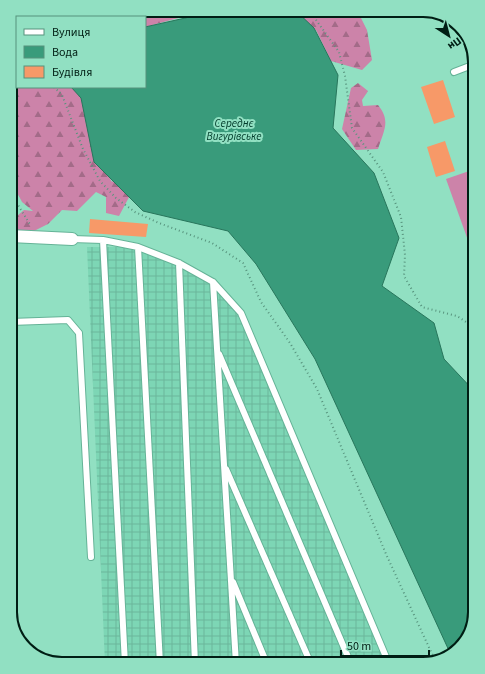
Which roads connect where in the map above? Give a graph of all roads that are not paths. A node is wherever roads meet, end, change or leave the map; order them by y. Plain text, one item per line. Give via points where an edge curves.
1 (468, 67) edge
2 (454, 72) dead end
3 (17, 236) edge
4 (72, 239) joint
5 (103, 240) junction
6 (138, 247) junction
7 (179, 264) junction
8 (213, 282) junction
9 (17, 322) edge
10 (217, 350) junction
11 (224, 465) junction
12 (91, 557) dead end
13 (231, 577) junction
14 (125, 657) edge
15 (160, 657) edge
16 (195, 657) edge
17 (236, 657) edge
18 (264, 657) edge
19 (308, 657) edge
20 (348, 657) edge
21 (386, 657) edge

1 - 2 lane
3 - 4 street
4 - 5 lane
5 - 6 lane
5 - 14 lane
6 - 7 lane
6 - 15 lane
7 - 8 lane
7 - 16 lane
8 - 10 lane
8 - 21 lane via 242,313
9 - 12 lane via 68,320 79,333
10 - 11 lane
10 - 20 lane
11 - 13 lane
11 - 19 lane
13 - 17 lane
13 - 18 lane

